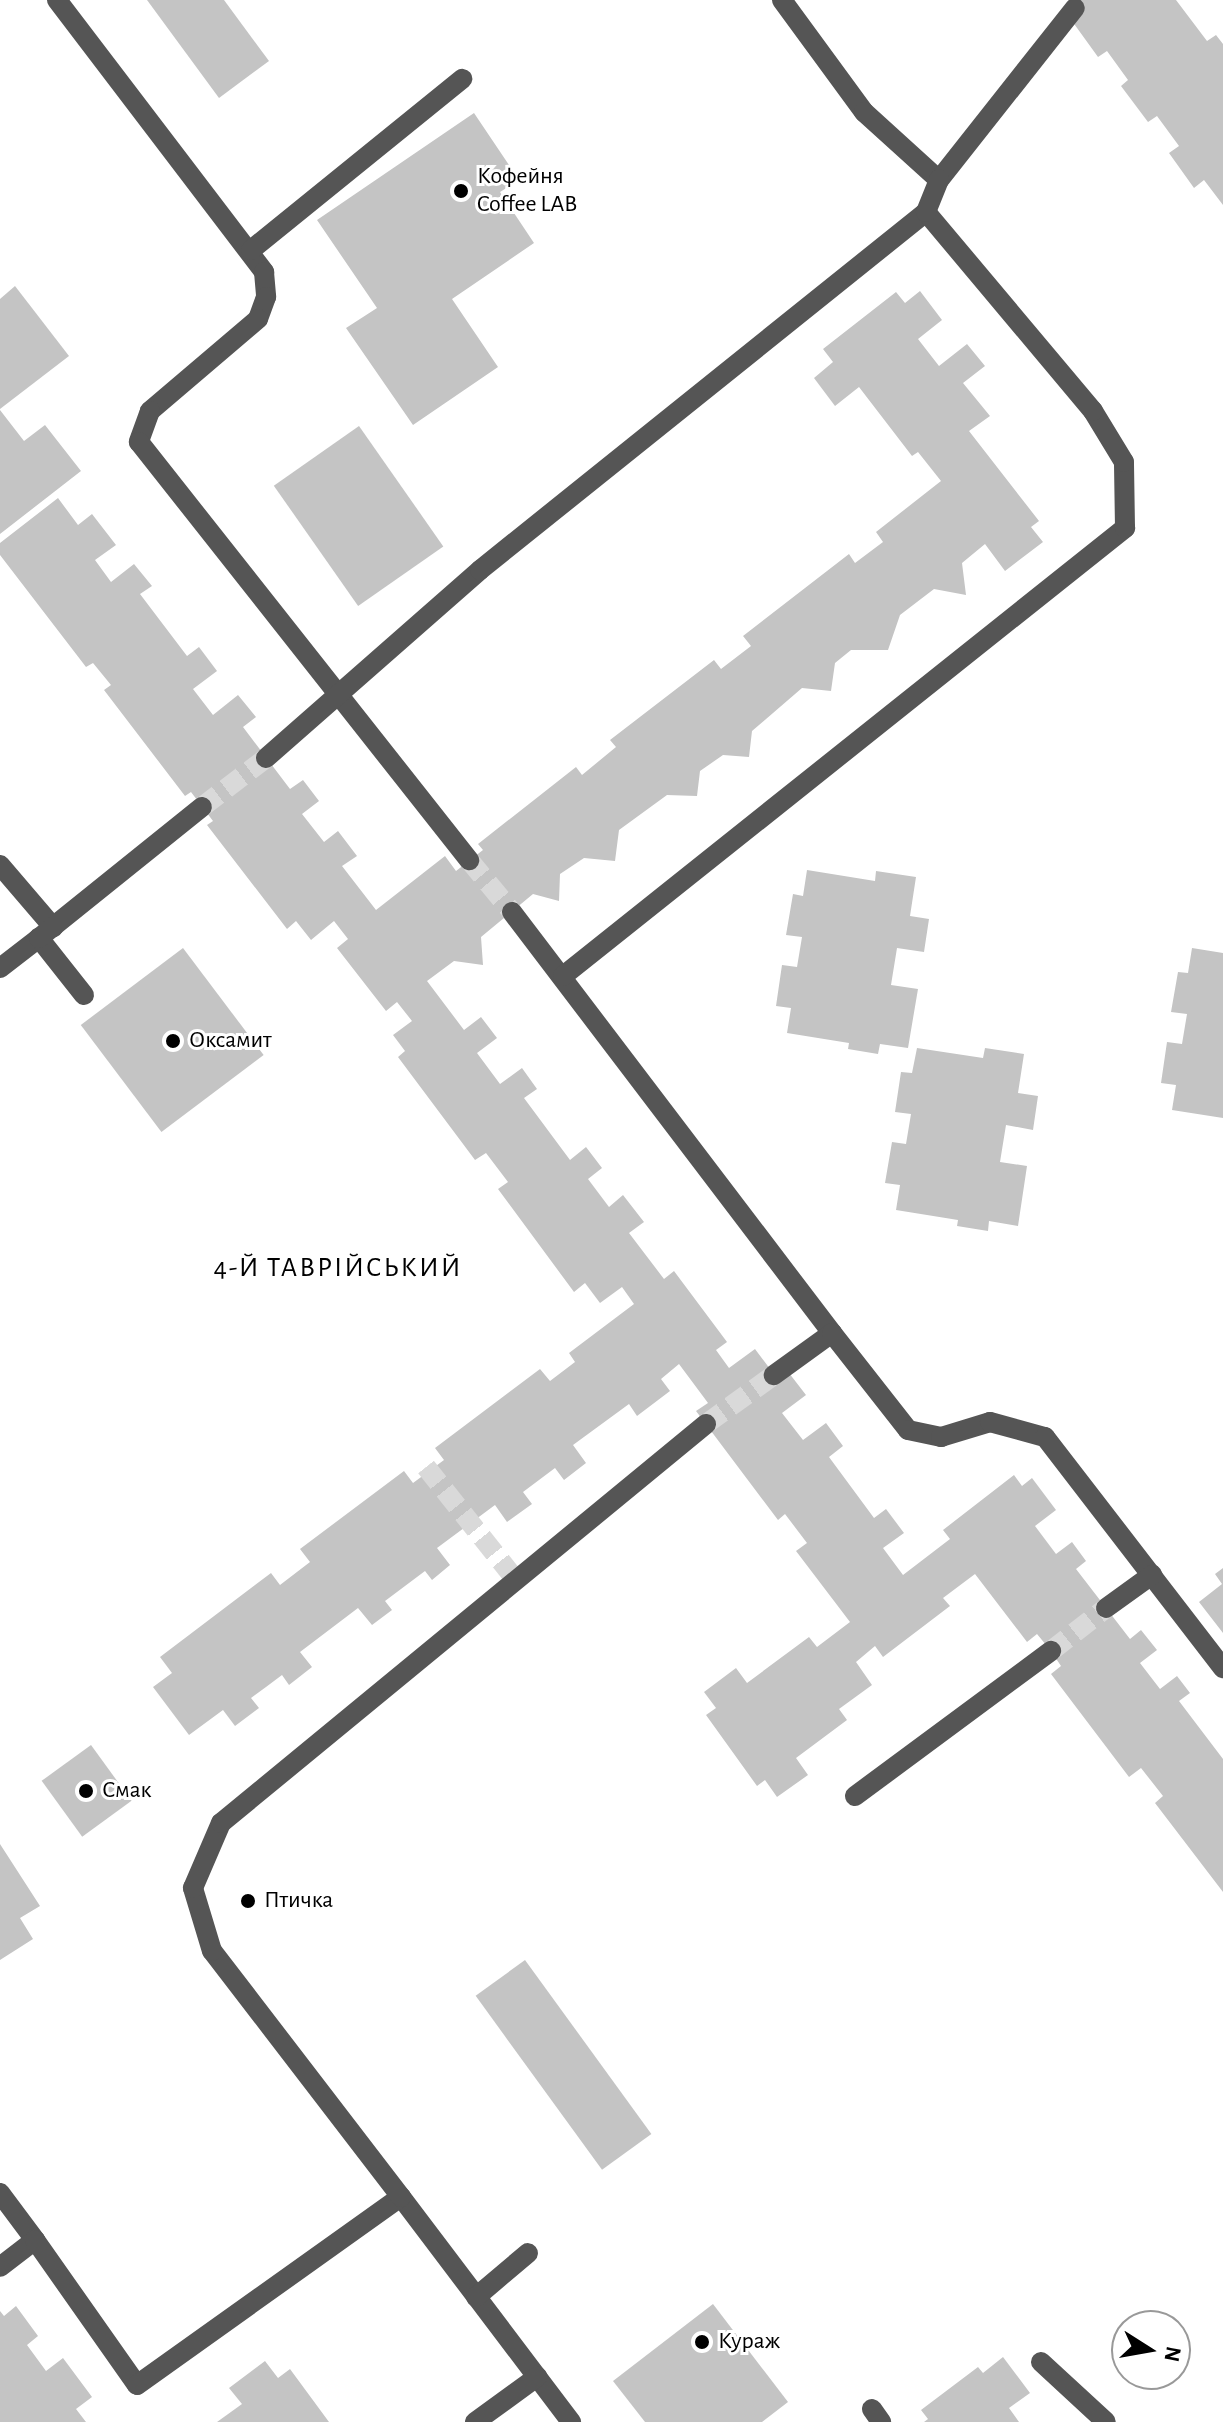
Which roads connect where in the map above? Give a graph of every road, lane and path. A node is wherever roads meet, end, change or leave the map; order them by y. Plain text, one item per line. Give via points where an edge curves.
1 (57, 0) edge
2 (782, 0) edge
3 (1075, 8) dead end
4 (462, 79) dead end
5 (939, 180) junction
6 (926, 212) junction
7 (251, 250) junction
8 (341, 697) junction
9 (266, 758) tunnel mouth
10 (202, 807) tunnel mouth
11 (469, 860) tunnel mouth
12 (0, 865) edge
13 (512, 912) tunnel mouth
14 (46, 933) junction
15 (0, 968) edge
16 (563, 976) junction
17 (84, 995) dead end
18 (832, 1333) junction
19 (774, 1375) tunnel mouth
20 (706, 1424) tunnel mouth
21 (1152, 1575) junction
22 (1106, 1608) tunnel mouth
23 (1051, 1651) tunnel mouth
24 (1223, 1668) edge
25 (855, 1796) dead end
26 (0, 2193) edge
27 (401, 2197) junction
28 (35, 2240) junction
29 (528, 2253) dead end
30 (0, 2267) edge
31 (476, 2297) junction
32 (1041, 2362) dead end
33 (537, 2377) junction
34 (475, 2422) edge
35 (571, 2422) edge
36 (1106, 2422) edge

1 - 7 lane
2 - 5 lane via 864,112
3 - 5 lane
4 - 7 lane
5 - 6 lane
6 - 8 lane via 480,570
6 - 16 lane via 1093,411 1124,462 1125,528
7 - 8 lane via 264,272 266,297 258,319 150,411 139,442
8 - 9 lane
8 - 11 lane
10 - 14 lane
12 - 14 lane
13 - 16 lane
14 - 15 lane
14 - 17 lane
16 - 18 lane
18 - 19 lane
18 - 21 lane via 908,1430 941,1437 990,1422 1045,1437
20 - 27 lane via 221,1823 193,1888 212,1951
21 - 22 lane
21 - 24 lane
23 - 25 lane
26 - 28 lane
27 - 28 lane via 137,2385
27 - 31 lane
28 - 30 lane
29 - 31 lane
31 - 33 lane
32 - 36 lane
33 - 34 lane
33 - 35 lane

